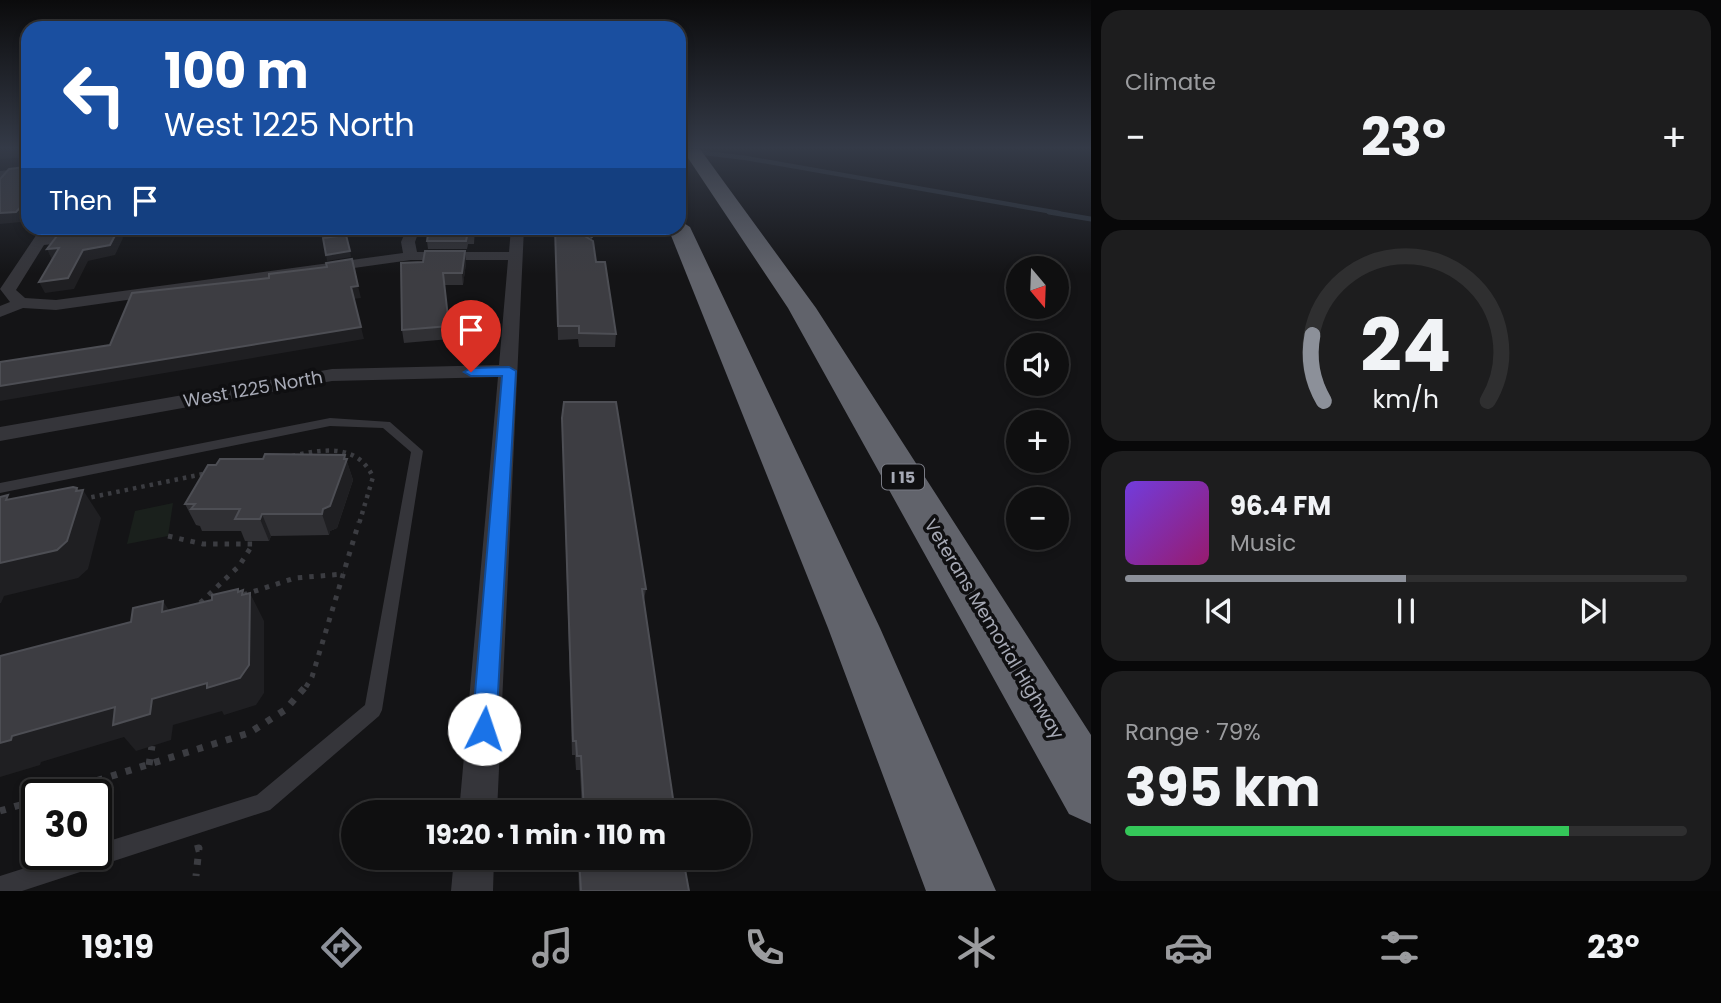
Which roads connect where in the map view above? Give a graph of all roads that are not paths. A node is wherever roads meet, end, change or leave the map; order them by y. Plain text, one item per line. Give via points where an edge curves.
1 (721, 191) edge
2 (43, 235) edge
3 (411, 235) edge
4 (518, 235) edge
5 (682, 235) edge
6 (518, 256) junction
7 (411, 257) junction
8 (21, 303) junction
9 (0, 312) edge
10 (509, 371) junction
11 (0, 434) edge
12 (0, 488) edge
13 (1091, 792) edge
14 (479, 800) edge
15 (473, 870) edge
16 (0, 887) edge
17 (472, 891) edge
18 (961, 891) edge

1 - 13 highway, Veterans Memorial Highway / I 15 via 802,308
2 - 8 street via 7,291
3 - 7 street
4 - 6 street
5 - 18 highway via 854,628
6 - 7 street
6 - 10 street
7 - 8 street via 56,305
8 - 9 street
10 - 11 street, West 1225 North via 332,375
10 - 14 street
12 - 16 lane via 330,422 386,425 417,451 373,710 263,803
15 - 17 street

